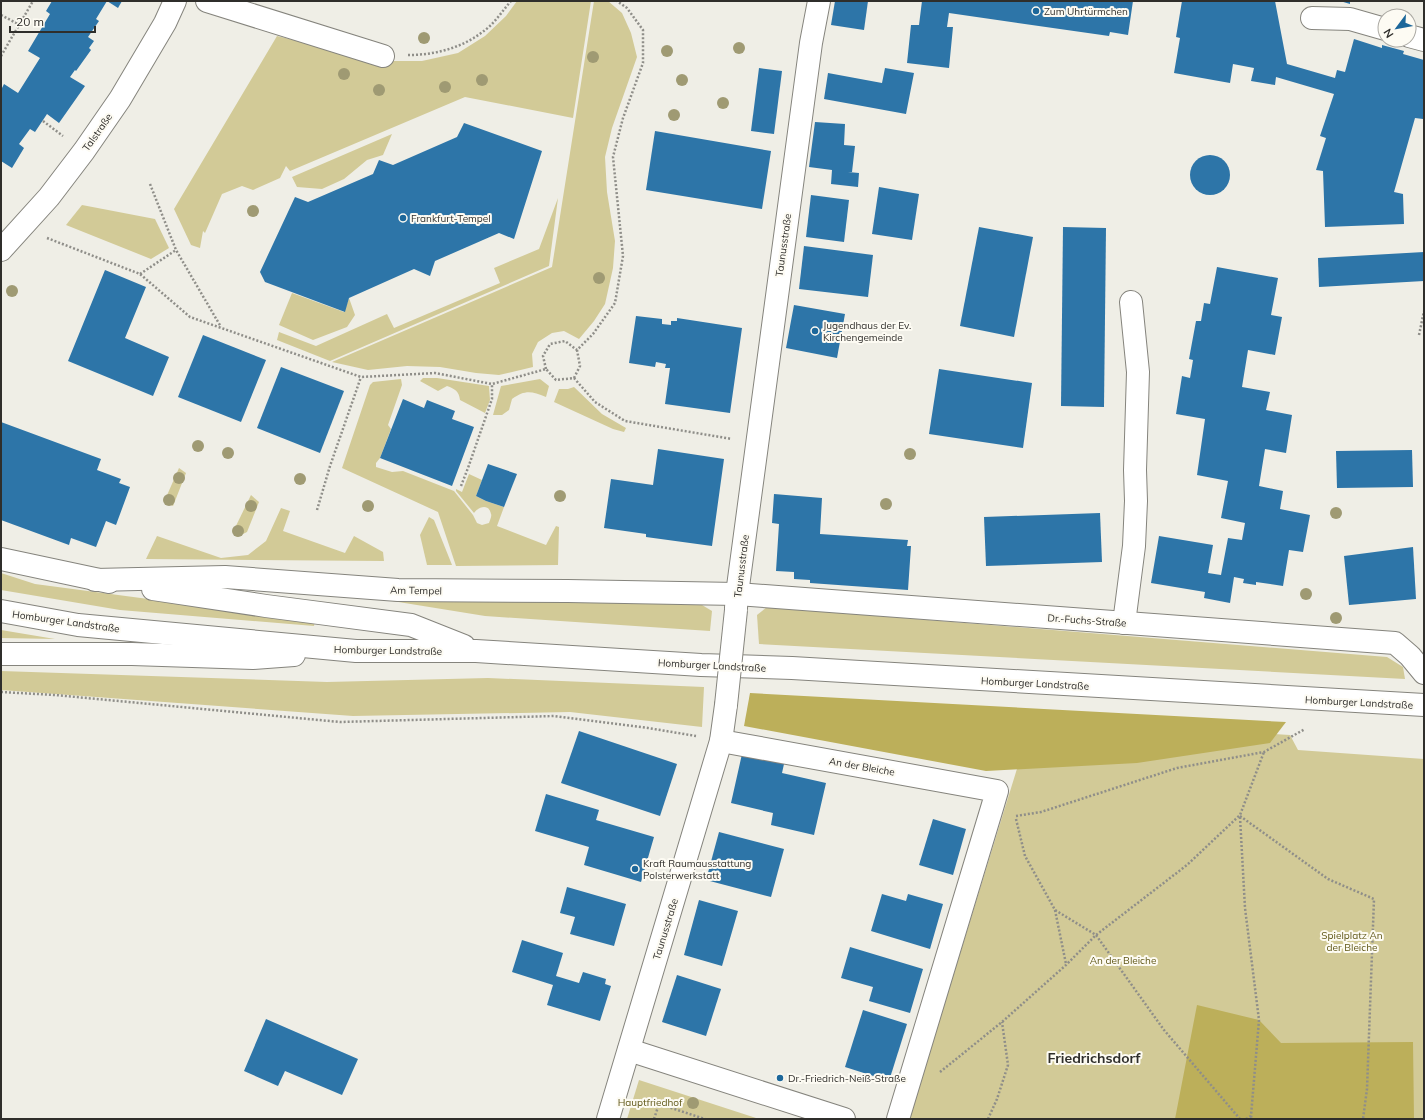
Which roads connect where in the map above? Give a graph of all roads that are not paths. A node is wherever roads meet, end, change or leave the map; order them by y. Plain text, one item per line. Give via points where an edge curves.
1 (175, 1) edge
2 (208, 1) edge
3 (819, 1) edge
4 (1312, 18) dead end
5 (1377, 27) edge
6 (383, 56) road end
7 (1, 250) edge
8 (1131, 302) dead end
9 (1, 559) edge
10 (95, 580) junction
11 (736, 602) junction
12 (1, 611) edge
13 (1124, 623) junction
14 (356, 651) junction
15 (476, 651) junction
16 (1, 654) edge
17 (1424, 673) edge
18 (1424, 706) edge
19 (721, 741) junction
20 (628, 1050) junction
21 (608, 1119) edge
22 (844, 1119) edge
23 (898, 1119) edge

1 - 7 street, Talstraße via 165,23 120,99 84,151 49,197
2 - 6 street
3 - 11 street, Taunusstraße via 809,51
4 - 5 street via 1350,19
8 - 13 street via 1138,372 1136,501 1134,546
9 - 10 street
10 - 11 street, Am Tempel via 224,577 398,590 568,591
10 - 15 street via 411,625
11 - 13 street, Dr.-Fuchs-Straße
11 - 19 street, Taunusstraße, bridge
12 - 14 street, Homburger Landstraße via 78,624
13 - 17 street, Dr.-Fuchs-Straße via 1395,643
14 - 15 street, Homburger Landstraße
14 - 16 street via 253,658 132,654
15 - 18 street, Homburger Landstraße
19 - 20 street, Taunusstraße
19 - 23 street, An der Bleiche via 997,791
20 - 21 street, Taunusstraße
20 - 22 street

